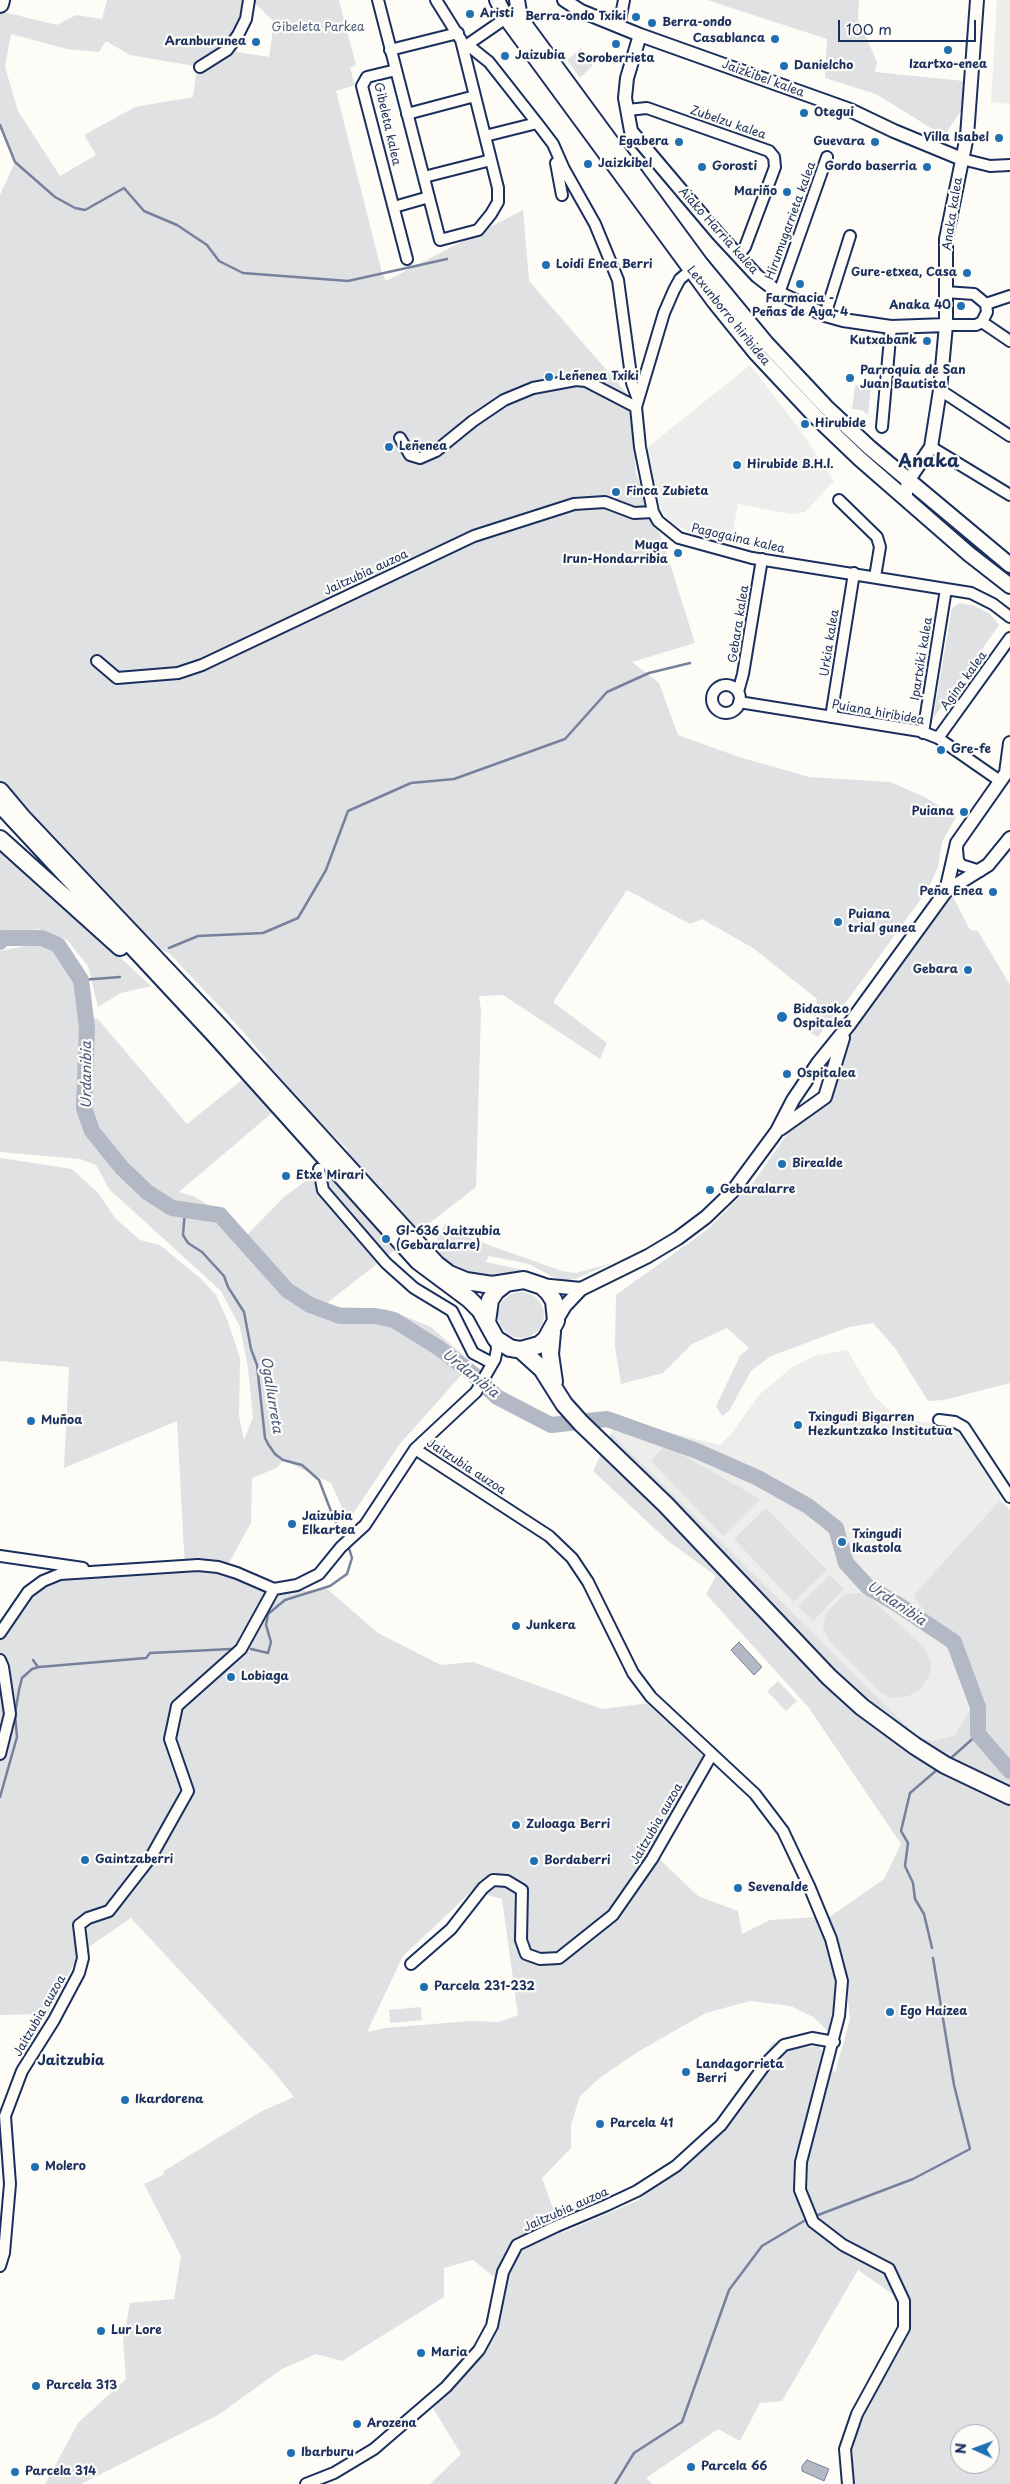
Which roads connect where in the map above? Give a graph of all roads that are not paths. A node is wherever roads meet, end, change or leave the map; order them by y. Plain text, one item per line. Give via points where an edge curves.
1 (1, 0) edge
2 (249, 0) edge
3 (378, 0) edge
4 (436, 0) edge
5 (497, 0) edge
6 (517, 0) edge
7 (564, 0) edge
8 (624, 0) edge
9 (977, 0) edge
10 (0, 4) edge
11 (506, 18) junction
12 (619, 26) junction
13 (458, 33) junction
14 (640, 36) junction
15 (466, 47) junction
16 (390, 50) junction
17 (200, 67) dead end
18 (396, 70) junction
19 (475, 96) junction
20 (626, 110) junction
21 (407, 114) junction
22 (537, 123) junction
23 (485, 136) junction
24 (553, 144) junction
25 (827, 157) dead end
26 (962, 159) junction
27 (491, 160) junction
28 (1010, 165) edge
29 (424, 177) junction
30 (562, 195) dead end
31 (429, 197) junction
32 (394, 207) junction
33 (850, 236) dead end
34 (738, 256) junction
35 (407, 259) dead end
36 (691, 270) junction
37 (945, 292) junction
38 (779, 293) junction
39 (1010, 296) edge
40 (987, 308) junction
41 (825, 315) junction
42 (982, 322) junction
43 (946, 325) junction
44 (891, 326) junction
45 (1010, 341) edge
46 (940, 390) junction
47 (637, 402) junction
48 (882, 427) dead end
49 (1010, 436) edge
50 (400, 438) dead end
51 (931, 447) junction
52 (908, 481) junction
53 (1010, 495) edge
54 (905, 499) junction
55 (839, 500) dead end
56 (653, 512) junction
57 (762, 559) junction
58 (1010, 565) edge
59 (854, 573) junction
60 (875, 577) junction
61 (1010, 586) edge
62 (946, 589) junction
63 (1010, 617) edge
64 (1010, 638) edge
65 (97, 661) dead end
66 (739, 697) joint
67 (831, 716) junction
68 (923, 733) junction
69 (938, 738) junction
70 (1010, 742) edge
71 (1000, 782) junction
72 (0, 791) edge
73 (0, 799) edge
74 (0, 804) edge
75 (21, 816) junction
76 (1010, 838) edge
77 (0, 839) edge
78 (959, 839) junction
79 (980, 871) junction
80 (946, 891) junction
81 (848, 1026) junction
82 (214, 1035) junction
83 (818, 1063) junction
84 (829, 1088) junction
85 (793, 1100) junction
86 (815, 1104) junction
87 (777, 1131) junction
88 (318, 1169) dead end
89 (505, 1284) junction
90 (540, 1286) junction
91 (581, 1289) junction
92 (487, 1322) junction
93 (554, 1326) junction
94 (496, 1339) junction
95 (518, 1350) junction
96 (492, 1364) junction
97 (556, 1390) junction
98 (939, 1420) dead end
99 (415, 1449) junction
100 (1010, 1497) edge
101 (0, 1556) edge
102 (96, 1570) junction
103 (274, 1589) junction
104 (0, 1633) edge
105 (0, 1660) edge
106 (0, 1754) edge
107 (712, 1754) junction
108 (1010, 1796) edge
109 (410, 1964) dead end
110 (834, 2042) junction
111 (0, 2266) edge
112 (306, 2484) edge
113 (848, 2484) edge

1 - 10 main road
2 - 17 street via 246,19 238,35 227,50
3 - 16 street, Gibeleta kalea
4 - 13 street, Gibeleta kalea
5 - 11 main road, Letxunborro hiribidea
6 - 52 main road, Letxunborro hiribidea via 520,18 728,298 826,407
7 - 12 street, Jaizkibel kalea via 581,11
8 - 12 street
9 - 26 street, Anaka kalea via 967,136
11 - 15 street
11 - 36 main road, Letxunborro hiribidea
12 - 14 street, Jaizkibel kalea
13 - 15 street, Gibeleta kalea
13 - 16 street
14 - 20 street, Aiako Harria kalea via 626,78
14 - 26 street, Jaizkibel kalea via 850,110
15 - 19 street, Gibeleta kalea
15 - 22 street via 489,62
16 - 18 street, Gibeleta kalea
18 - 21 street, Gibeleta kalea
18 - 32 street, Gibeleta kalea via 367,77 362,86
19 - 21 street, Gibeleta kalea
19 - 23 street, Gibeleta kalea
20 - 34 street, Aiako Harria kalea via 631,130 638,141
20 - 34 street, Zubelzu kalea via 647,108 769,151 775,167 745,247
21 - 29 street, Gibeleta kalea
22 - 23 street
22 - 24 street
23 - 27 street, Gibeleta kalea
24 - 30 street
24 - 47 street via 595,224 618,280
25 - 38 street, Hirumugarrieta kalea
26 - 28 street via 990,166
26 - 37 street, Anaka kalea via 946,239
27 - 29 street
27 - 31 street, Gibeleta kalea via 498,202 478,230 440,240
29 - 31 street, Gibeleta kalea
31 - 32 street
32 - 35 street, Gibeleta kalea
33 - 41 street
34 - 38 street, Aiako Harria kalea
36 - 47 street, Pagogaina kalea via 674,290 664,313
36 - 54 main road, Letxunborro hiribidea via 787,387
37 - 40 street via 974,294
37 - 43 street, Anaka kalea
38 - 41 street, Aiako Harria kalea
39 - 40 street
40 - 42 street
41 - 44 street, Aiako Harria kalea
42 - 43 street
42 - 45 street
43 - 44 street, Aiako Harria kalea
43 - 46 street, Anaka kalea
44 - 48 street
46 - 49 street
46 - 51 street, Anaka kalea
47 - 50 street via 576,380 533,388 504,400 436,451 420,458 410,455
47 - 56 street, Pagogaina kalea via 640,447
51 - 52 street, Anaka kalea
51 - 53 street
52 - 54 street
52 - 58 main road, Letxunborro hiribidea
54 - 61 main road, Letxunborro hiribidea
55 - 60 street via 877,537 880,547
56 - 57 street, Pagogaina kalea via 664,528 679,538
56 - 65 street, Jaitzubia auzoa via 634,513 605,502 574,504 474,536 202,665 178,673 117,678
57 - 59 street, Pagogaina kalea
57 - 66 street, Gebara kalea
59 - 60 street, Pagogaina kalea
59 - 67 street, Urkia kalea
60 - 62 street, Pagogaina kalea
62 - 63 street, Pagogaina kalea via 971,593
62 - 68 street, Ipartxiki kalea
64 - 69 street, Agina kalea
66 - 67 street, Puiana hiribidea
67 - 68 street, Puiana hiribidea
68 - 69 street, Puiana hiribidea
69 - 71 street, Puiana hiribidea
70 - 71 street via 1007,769
71 - 78 street
72 - 75 main road
73 - 75 main road
74 - 82 main road
75 - 89 main road via 222,1029 424,1254 449,1274 466,1281
76 - 79 street
77 - 82 main road
78 - 79 street via 959,863 967,869
78 - 80 street
79 - 80 street
80 - 81 street
81 - 83 street
81 - 84 street
82 - 92 main road via 418,1261 470,1298
83 - 84 street via 828,1074
83 - 85 street
84 - 86 street
85 - 86 street via 802,1105
85 - 87 street
86 - 87 street
87 - 91 street via 732,1192 706,1217 648,1256
88 - 96 street via 323,1190 386,1263 414,1288 452,1311 473,1353
89 - 90 main road via 524,1280
89 - 92 main road via 490,1300
90 - 91 street
90 - 93 main road via 554,1301
91 - 93 street via 565,1306
92 - 94 main road
93 - 95 main road via 539,1345
93 - 97 main road via 551,1366
94 - 95 main road
94 - 96 street via 497,1349
95 - 96 street via 503,1352
95 - 97 main road via 542,1369
96 - 99 street, Jaitzubia auzoa via 476,1392
97 - 108 main road via 593,1436 666,1505 862,1707 945,1765
98 - 100 street via 964,1427
99 - 103 street, Jaitzubia auzoa via 369,1519 325,1568 312,1579
99 - 107 street, Jaitzubia auzoa via 549,1536 572,1558 588,1582 633,1673 651,1696
101 - 102 street
102 - 103 street via 218,1567
102 - 104 street via 60,1574 43,1581 22,1600
103 - 111 street, Jaitzubia auzoa via 242,1649 176,1706 170,1739 188,1791 151,1857 109,1910 79,1924 82,1958 79,1973 22,2071 5,2116 10,2184
105 - 106 street via 10,1714
107 - 109 street, Jaitzubia auzoa via 652,1859 614,1915 559,1958 540,1959 526,1954 521,1940 522,1890 507,1881 493,1880 451,1929
107 - 110 street, Jaitzubia auzoa via 755,1794 783,1831 809,1886 841,1970 840,2016
110 - 112 street, Jaitzubia auzoa via 812,2038 784,2045 767,2062 721,2125 676,2166 637,2191 518,2245 503,2272 492,2326 479,2350 446,2387 374,2449
110 - 113 street, Jaitzubia auzoa via 801,2162 800,2190 813,2222 843,2245 889,2269 904,2301 904,2328 857,2414 845,2449

